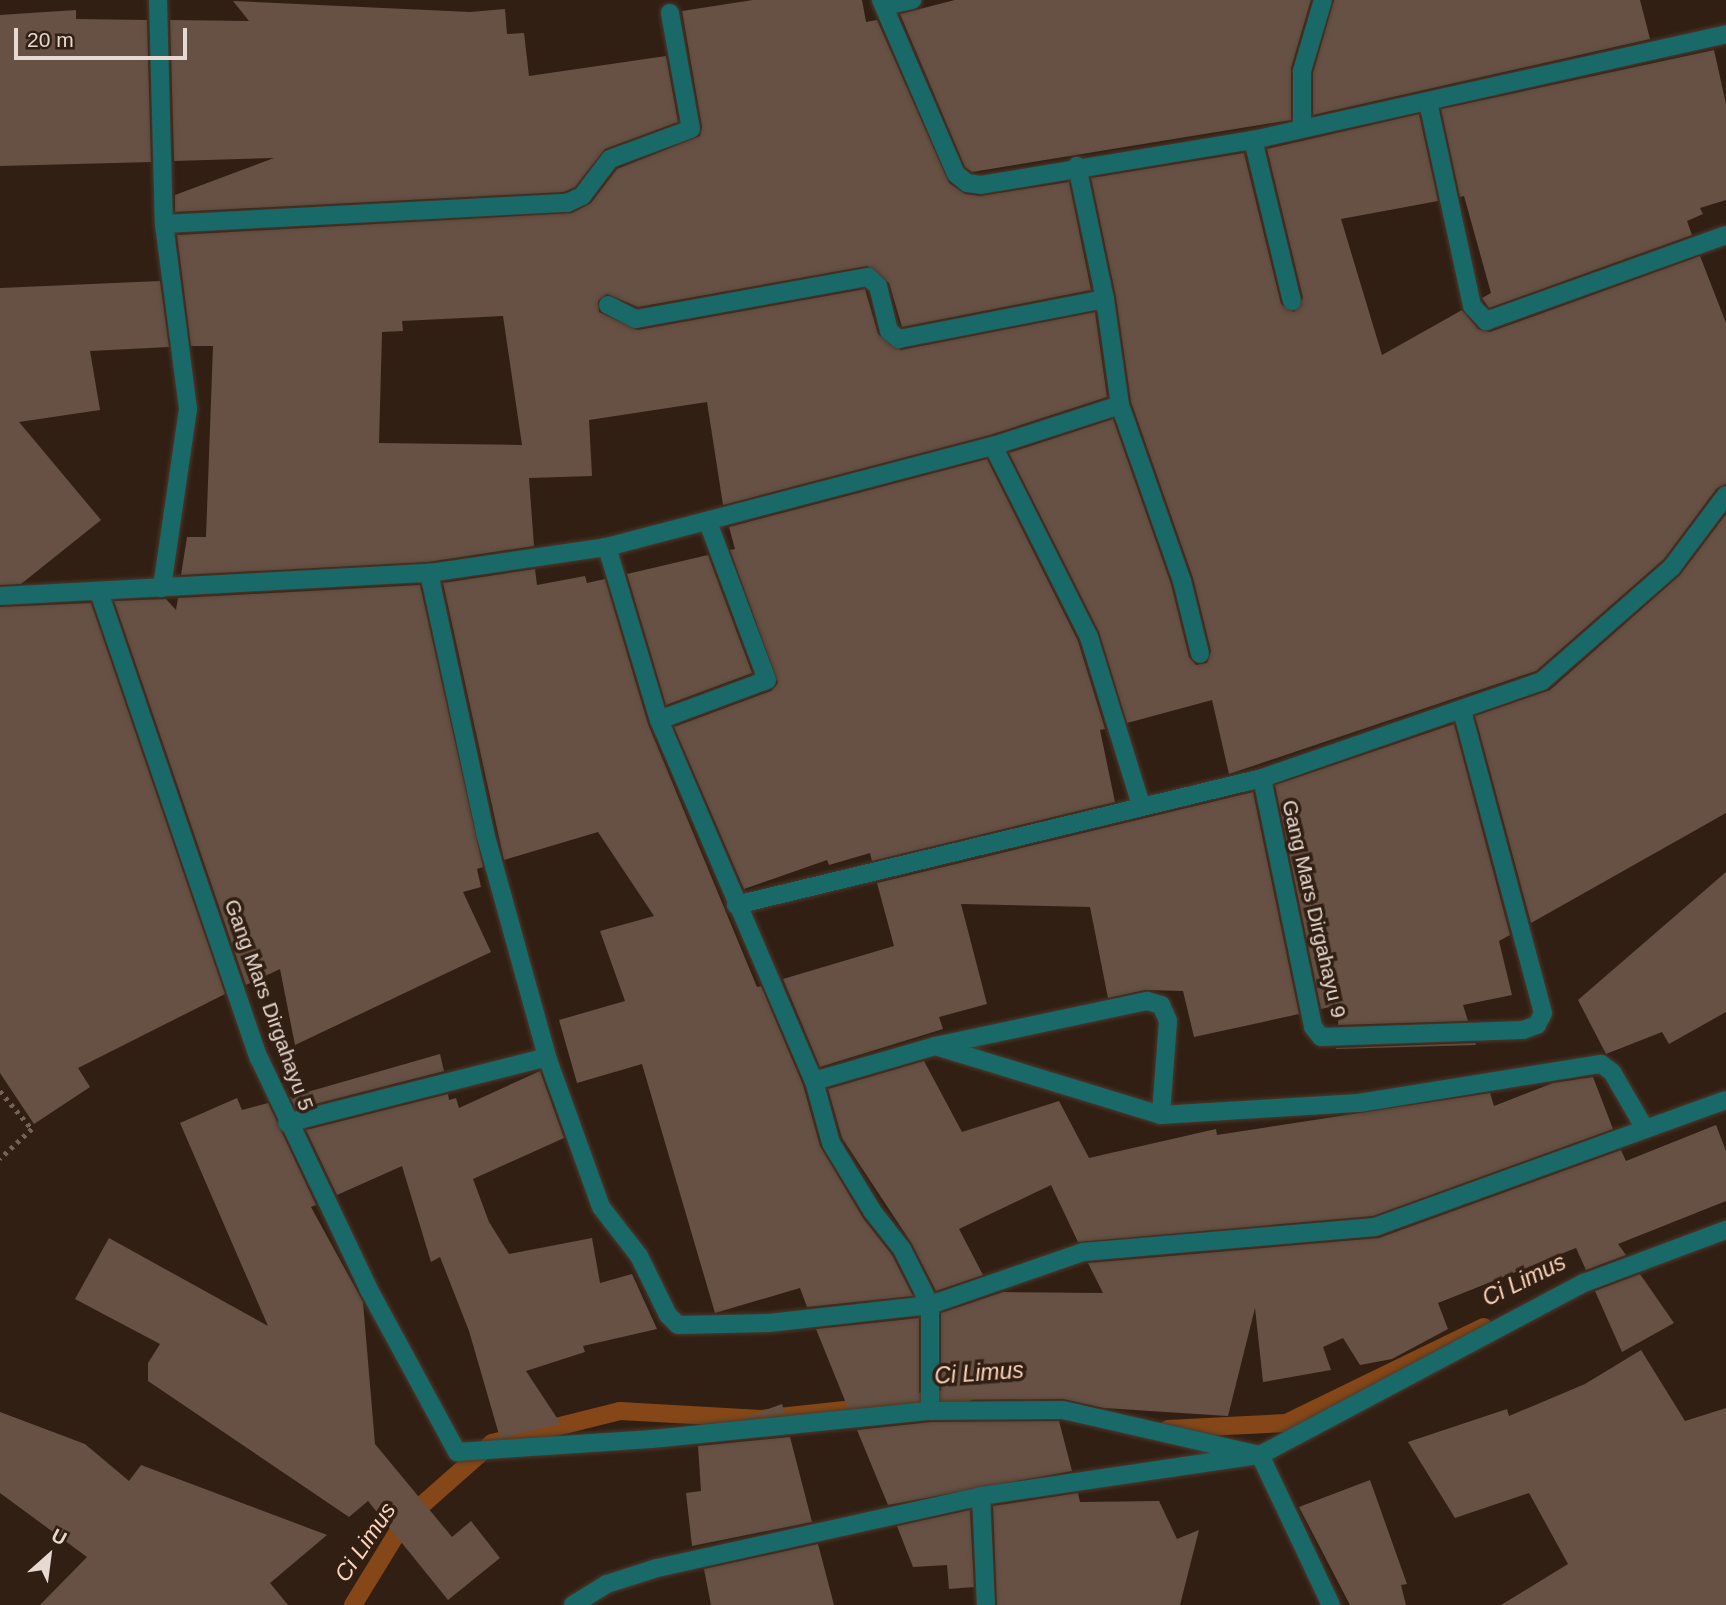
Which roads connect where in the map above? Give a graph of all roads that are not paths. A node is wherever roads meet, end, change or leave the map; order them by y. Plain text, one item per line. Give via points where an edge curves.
1 (158, 0) edge
2 (912, 0) edge
3 (1323, 0) edge
4 (883, 3) edge
5 (670, 13) dead end
6 (1725, 38) edge
7 (1428, 102) junction
8 (1302, 128) junction
9 (1253, 139) junction
10 (1077, 166) junction
11 (164, 224) junction
12 (1726, 235) edge
13 (1105, 299) junction
14 (1292, 301) dead end
15 (608, 305) dead end
16 (1120, 405) junction
17 (993, 446) junction
18 (1726, 495) edge
19 (708, 522) junction
20 (607, 547) junction
21 (429, 573) junction
22 (162, 588) junction
23 (99, 592) junction
24 (0, 596) edge
25 (1200, 654) dead end
26 (1462, 710) junction
27 (659, 720) junction
28 (1262, 778) junction
29 (1141, 804) junction
30 (736, 905) junction
31 (935, 1046) junction
32 (547, 1057) junction
33 (814, 1081) junction
34 (1726, 1100) edge
35 (1161, 1115) junction
36 (286, 1123) junction
37 (1645, 1129) junction
38 (1726, 1230) edge
39 (930, 1305) junction
40 (930, 1410) junction
41 (1260, 1455) junction
42 (981, 1496) junction
43 (573, 1605) edge
44 (986, 1605) edge
45 (1331, 1605) edge

1 - 11 street
2 - 4 street
3 - 8 street via 1302,71
4 - 10 street via 956,174 981,186
5 - 11 street via 691,129 610,159 582,196 567,203
6 - 7 street
7 - 8 street
7 - 12 street via 1472,306 1486,321
8 - 9 street
9 - 10 street
9 - 14 street
10 - 13 street
11 - 22 street via 188,409
13 - 15 street via 899,339 888,331 878,286 868,277 636,319
13 - 16 street
16 - 17 street
16 - 25 street via 1182,580
17 - 19 street
17 - 29 street via 1089,637
18 - 26 street via 1671,567 1542,681
19 - 20 street
19 - 27 street via 767,680
20 - 21 street
20 - 27 street
21 - 22 street
21 - 32 street via 485,833
22 - 23 street
23 - 24 street
23 - 36 street, Gang Mars Dirgahayu 5 via 259,1058
26 - 28 street
26 - 28 street, Gang Mars Dirgahayu 9 via 1543,1013 1537,1025 1522,1030 1321,1037 1313,1027
27 - 30 street
28 - 29 street
29 - 30 street
30 - 33 street
31 - 33 street
31 - 35 street
31 - 35 street via 1147,1001 1161,1005 1168,1021
32 - 36 street
32 - 39 street via 601,1207 639,1256 668,1315 678,1325 769,1323
33 - 39 street via 831,1143 902,1249
34 - 37 street
35 - 37 street via 1359,1102 1601,1064 1612,1072
36 - 40 street, Gang Mars Dirgahayu 5 via 457,1452 652,1439
37 - 39 street via 1375,1227 1083,1252
38 - 41 street via 1584,1283
39 - 40 street
40 - 41 street via 1063,1410
41 - 42 street
41 - 45 street
42 - 43 street via 657,1569 607,1584
42 - 44 street

